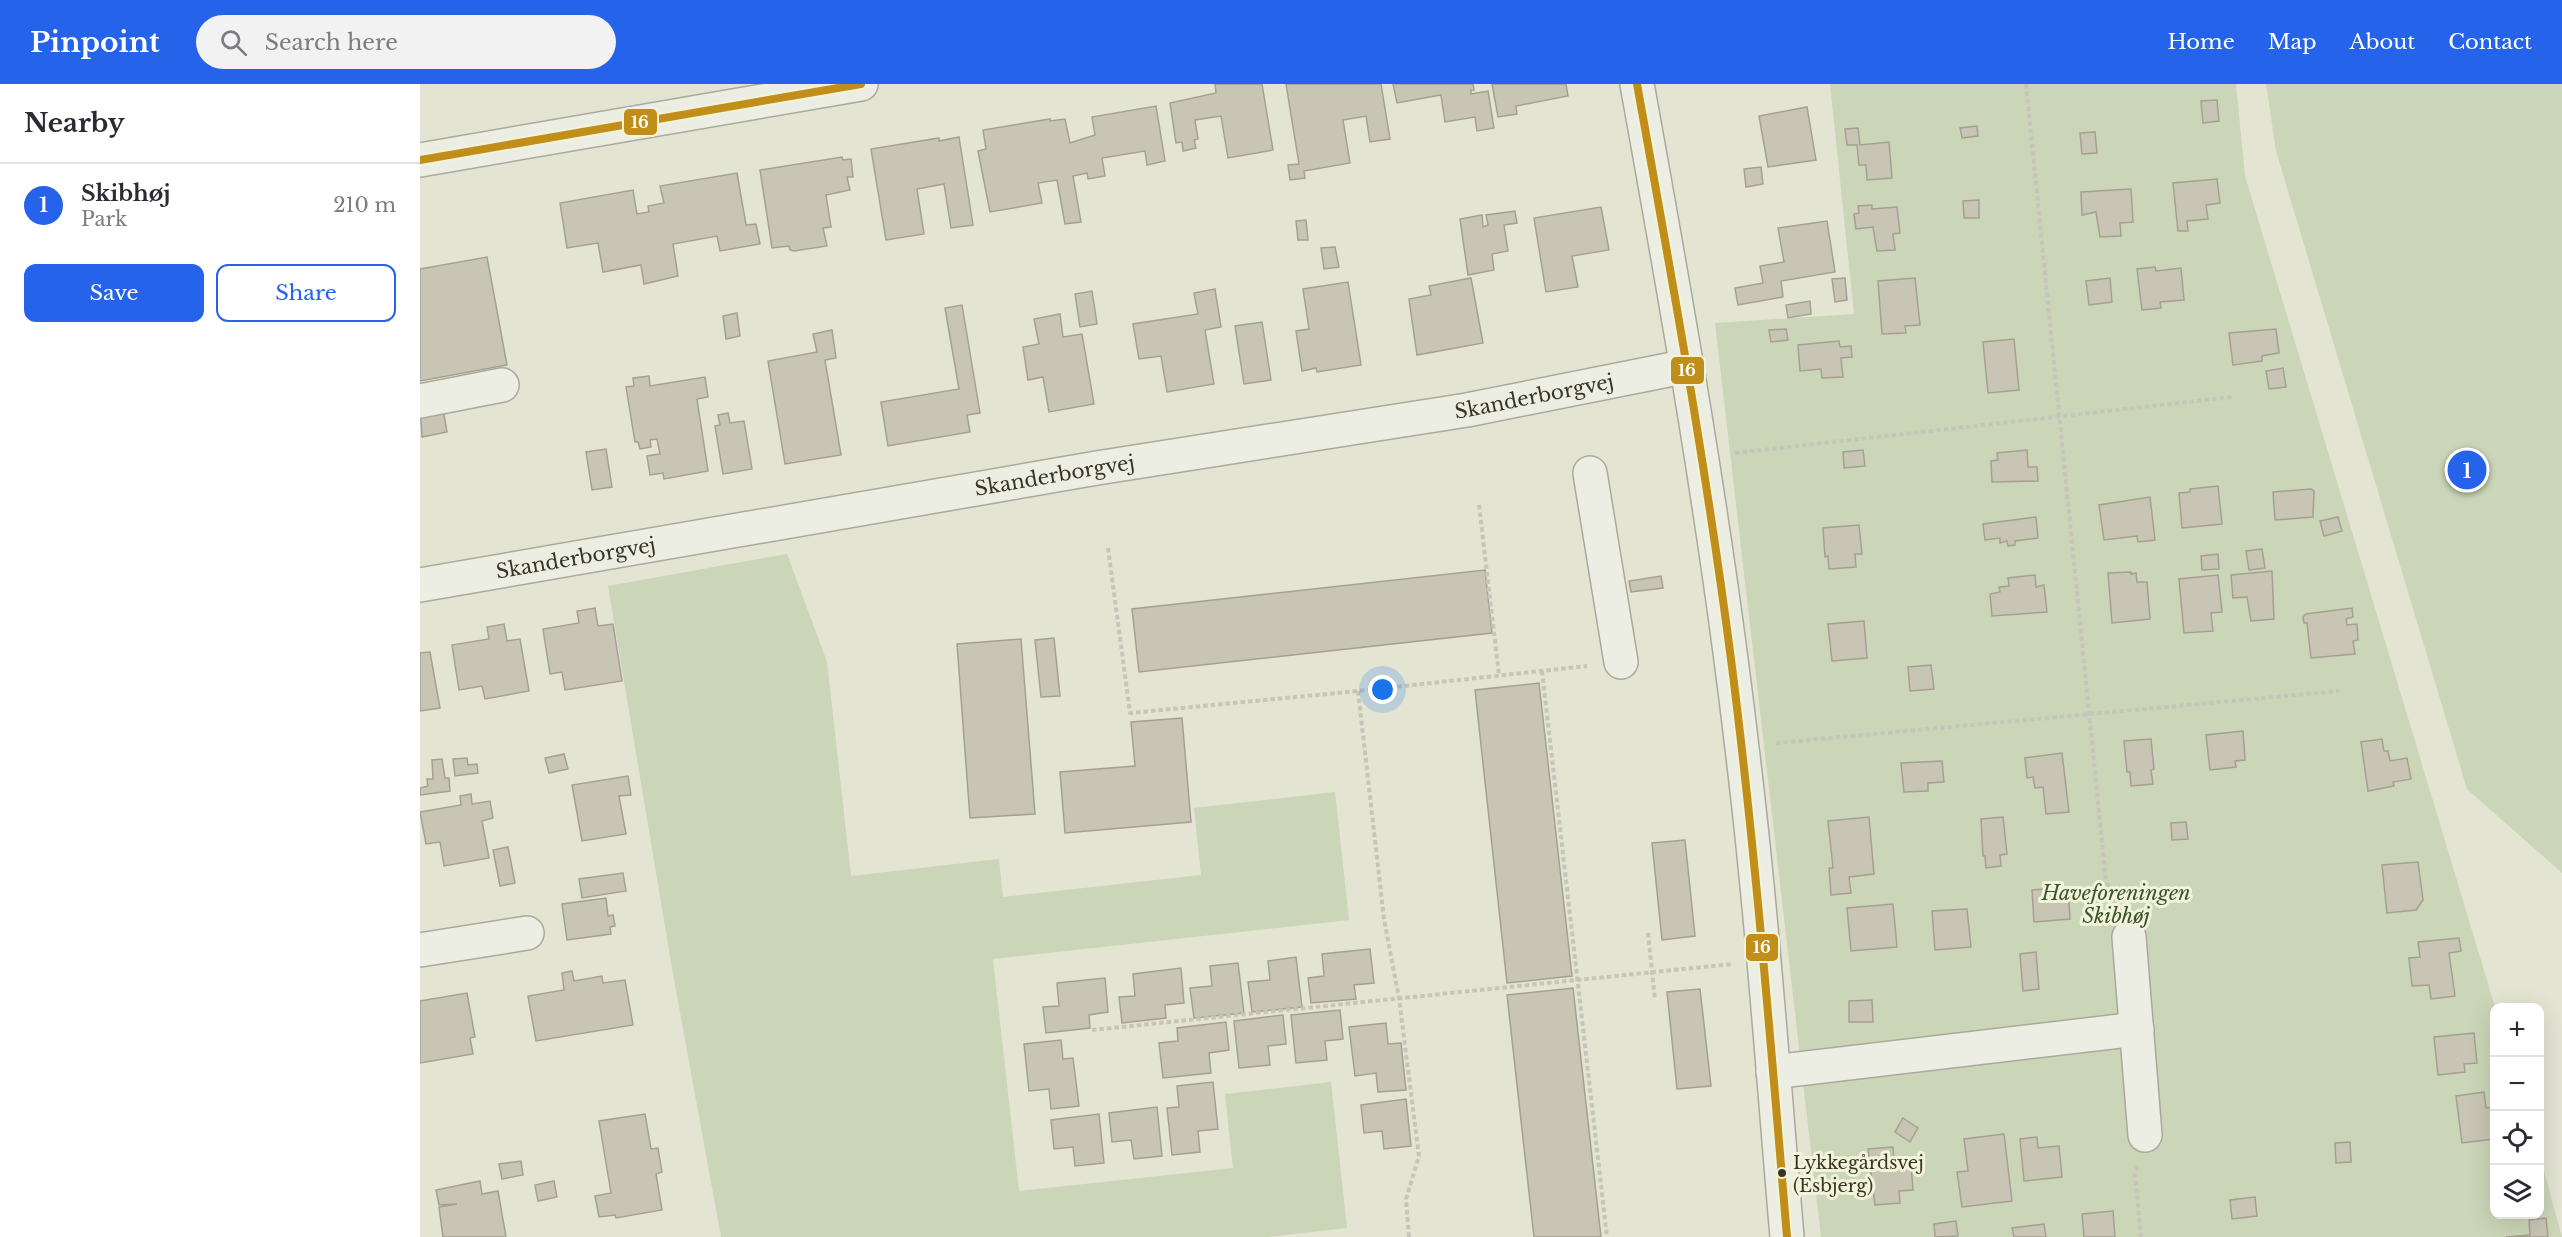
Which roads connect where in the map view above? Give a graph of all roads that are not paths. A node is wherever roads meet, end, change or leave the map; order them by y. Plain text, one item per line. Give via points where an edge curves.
1 (861, 84) edge
2 (1637, 84) edge
3 (420, 160) edge
4 (1688, 366) junction
5 (502, 386) dead end
6 (420, 401) edge
7 (1590, 473) dead end
8 (420, 585) edge
9 (1621, 662) road end
10 (527, 933) dead end
11 (2129, 937) road end
12 (420, 950) edge
13 (2137, 1029) junction
14 (1773, 1072) junction
15 (2145, 1135) road end
16 (1787, 1237) edge

1 - 3 street
2 - 4 street
4 - 8 street, Skanderborgvej via 1467,410 1097,468
4 - 14 street via 1742,746
5 - 6 street
7 - 9 street
10 - 12 street
11 - 13 street
13 - 14 street
13 - 15 street
14 - 16 street

